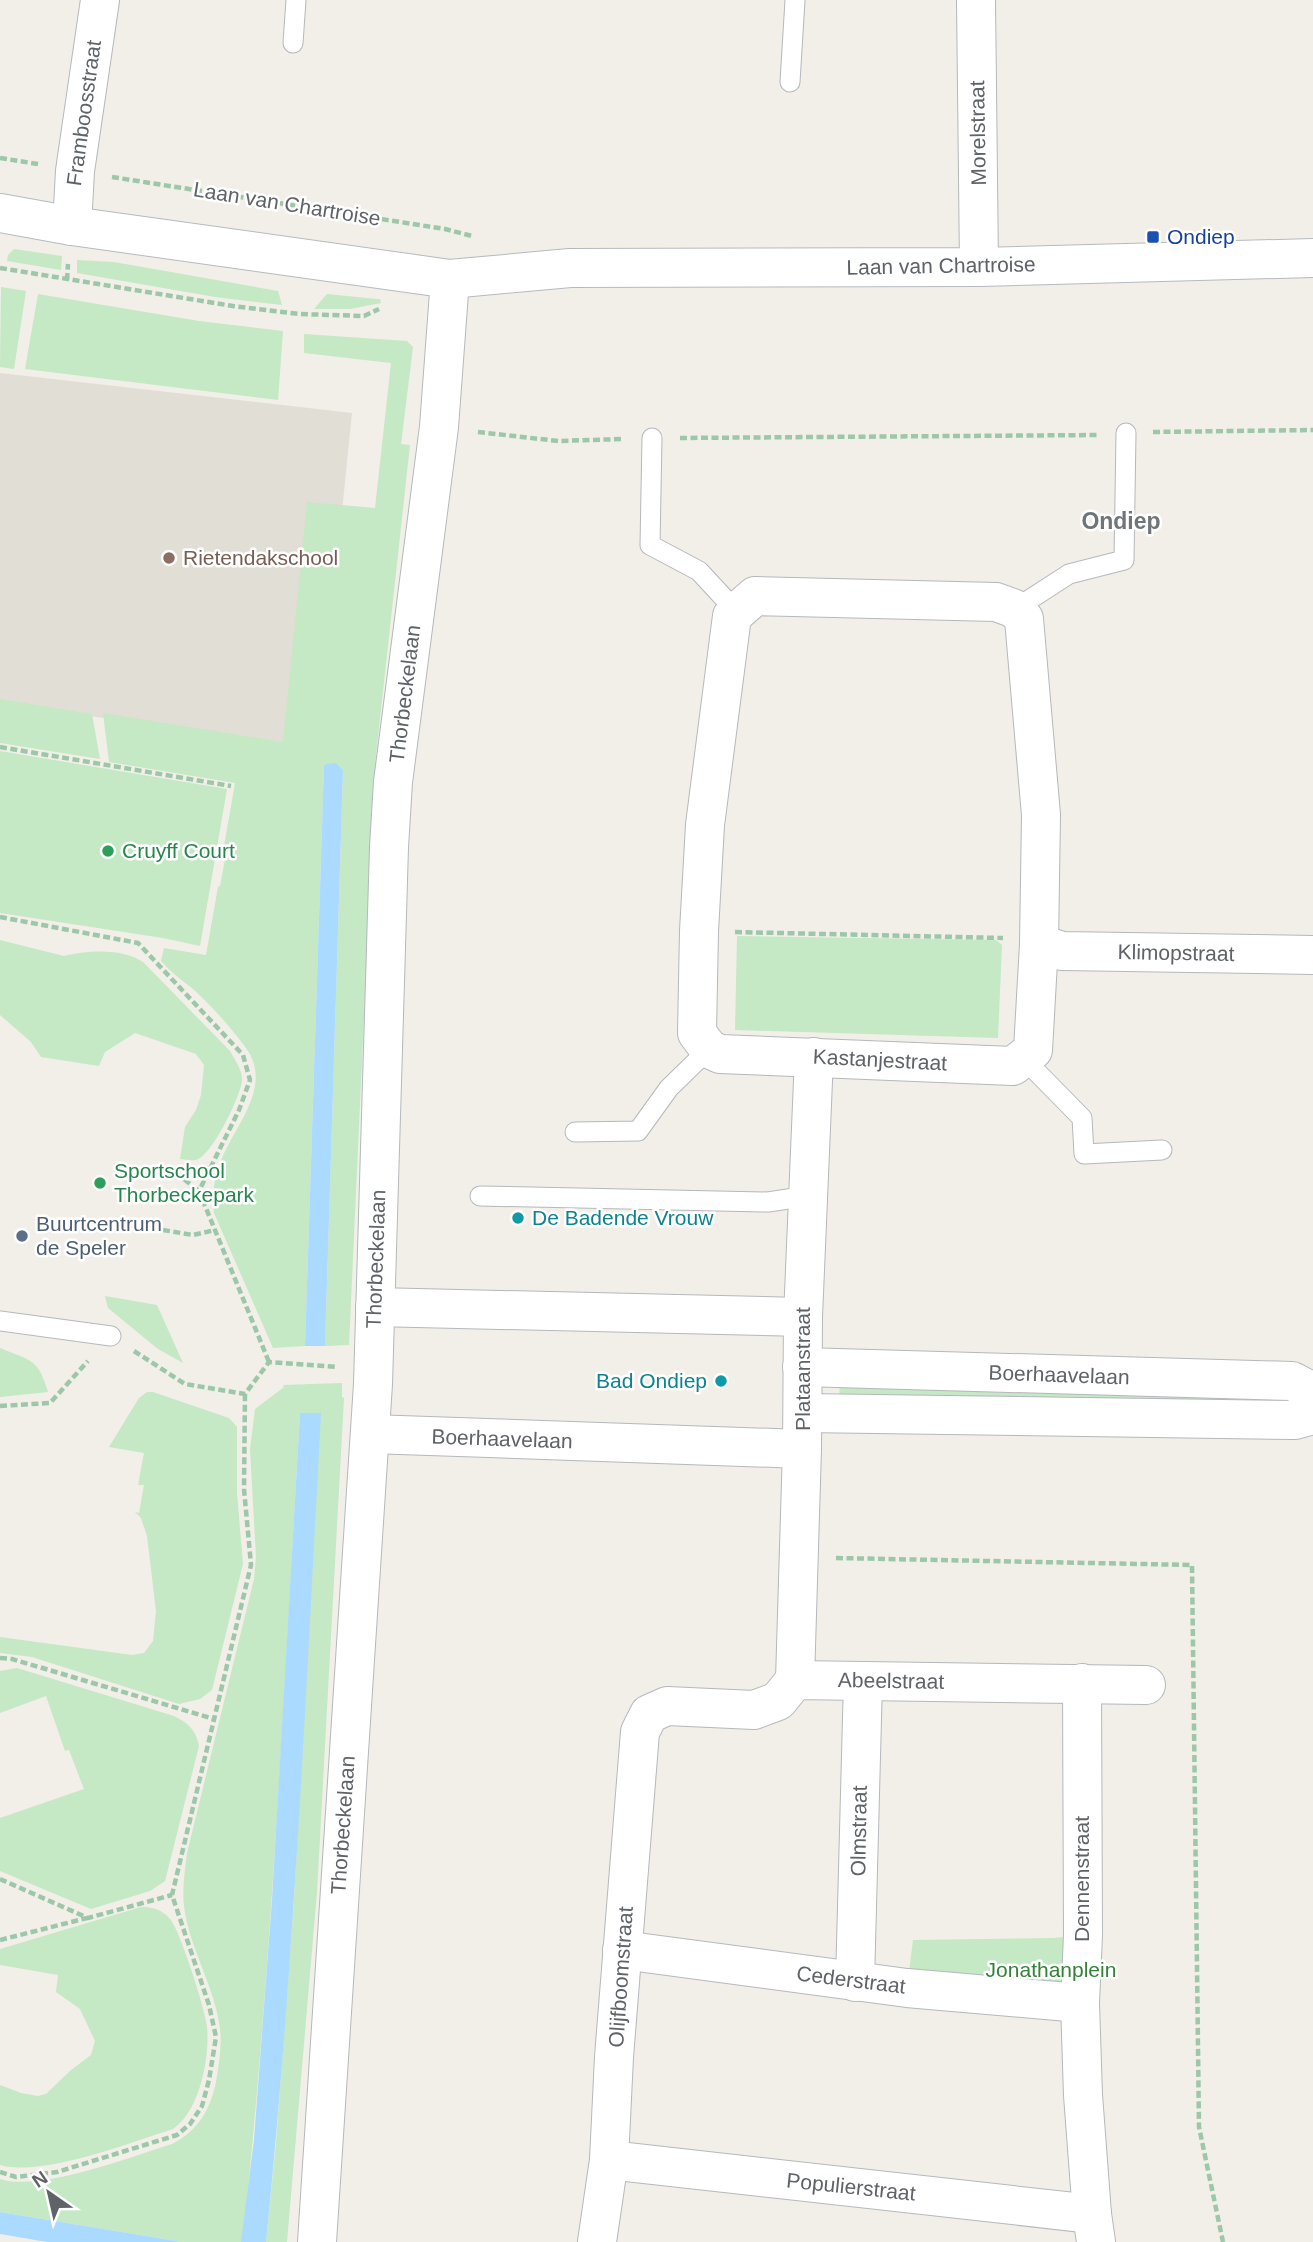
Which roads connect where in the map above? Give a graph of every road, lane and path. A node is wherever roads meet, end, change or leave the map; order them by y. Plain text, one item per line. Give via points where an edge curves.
1 (100, 0) edge
2 (296, 0) edge
3 (794, 0) edge
4 (976, 0) edge
5 (293, 43) dead end
6 (790, 82) dead end
7 (0, 158) edge
8 (75, 171) junction
9 (0, 213) edge
10 (72, 226) junction
11 (484, 240) dead end
12 (1313, 258) edge
13 (979, 267) junction
14 (0, 268) edge
15 (450, 279) junction
16 (389, 305) dead end
17 (439, 427) junction
18 (1313, 430) edge
19 (1126, 433) junction
20 (652, 438) junction
21 (1015, 609) junction
22 (736, 611) junction
23 (0, 747) edge
24 (230, 786) dead end
25 (0, 917) edge
26 (699, 931) junction
27 (1039, 944) junction
28 (1313, 955) edge
29 (709, 1049) junction
30 (814, 1057) junction
31 (1023, 1058) junction
32 (575, 1132) dead end
33 (1162, 1150) dead end
34 (176, 1173) dead end
35 (199, 1191) junction
36 (480, 1196) dead end
37 (807, 1196) junction
38 (163, 1230) dead end
39 (215, 1230) junction
40 (375, 1307) junction
41 (803, 1317) junction
42 (0, 1321) edge
43 (111, 1336) junction
44 (269, 1362) junction
45 (802, 1367) junction
46 (372, 1369) junction
47 (1313, 1392) edge
48 (245, 1394) junction
49 (0, 1406) edge
50 (1313, 1415) edge
51 (802, 1431) junction
52 (370, 1434) junction
53 (0, 1658) edge
54 (795, 1680) junction
55 (863, 1681) junction
56 (1082, 1683) junction
57 (1146, 1685) dead end
58 (214, 1719) junction
59 (0, 1879) edge
60 (173, 1895) junction
61 (88, 1918) junction
62 (0, 1940) edge
63 (622, 1950) junction
64 (856, 1982) junction
65 (1080, 2003) junction
66 (609, 2160) junction
67 (0, 2172) edge
68 (1094, 2228) edge
69 (317, 2242) edge
70 (597, 2242) edge

1 - 8 street, Framboosstraat
2 - 5 lane
3 - 6 lane
4 - 13 street, Morelstraat
7 - 8 path, Laan van Chartroise
8 - 10 street, Framboosstraat
8 - 11 path, Laan van Chartroise via 445,229
9 - 10 street, Laan van Chartroise
10 - 15 street, Laan van Chartroise
12 - 13 street, Laan van Chartroise
13 - 15 street, Laan van Chartroise via 570,268
14 - 16 path via 299,314 364,316
15 - 17 street, Thorbeckelaan
17 - 20 path via 558,441
17 - 40 street, Thorbeckelaan via 393,782
18 - 19 path
19 - 20 path
19 - 21 lane via 1124,560 1069,574
20 - 22 lane via 650,545 699,571
21 - 22 street via 996,602 755,596
21 - 27 street via 1024,619 1041,815
22 - 26 street via 705,825
23 - 24 path
25 - 35 path via 138,943 243,1055 250,1080
26 - 27 path via 1011,938
26 - 29 street via 697,1033
27 - 28 street, Klimopstraat via 1062,951
27 - 31 street via 1033,1050
29 - 30 street, Kastanjestraat via 720,1054
29 - 32 lane via 669,1088 638,1131
30 - 31 street, Kastanjestraat via 1013,1066
30 - 37 street, Plataanstraat
31 - 33 lane via 1083,1118 1084,1154
34 - 35 path
35 - 39 path
36 - 37 lane via 768,1202
37 - 41 street, Plataanstraat
38 - 39 path via 193,1235
39 - 44 path
40 - 41 street
40 - 46 street, Thorbeckelaan
41 - 45 street, Plataanstraat
42 - 43 lane
43 - 48 path via 185,1384
43 - 49 path via 50,1403
44 - 46 path
44 - 48 path
45 - 47 street, Boerhaavelaan via 1292,1381
45 - 51 street, Plataanstraat
46 - 52 street, Thorbeckelaan
48 - 58 path via 244,1489 251,1565
50 - 51 street, Boerhaavelaan via 1296,1420
51 - 52 street, Boerhaavelaan
51 - 54 street, Plataanstraat
52 - 69 street, Thorbeckelaan
53 - 58 path
54 - 55 street, Abeelstraat
54 - 63 street, Olijfboomstraat via 778,1701 754,1710 667,1706 649,1714 640,1732
55 - 56 street, Abeelstraat
55 - 64 street, Olmstraat
56 - 57 street, Abeelstraat
56 - 65 street, Dennenstraat
58 - 60 path
59 - 61 path
60 - 61 path
60 - 67 path via 216,2037 202,2106 177,2134 57,2172 16,2177
61 - 62 path
63 - 64 street, Cederstraat
63 - 66 street, Olijfboomstraat
64 - 65 street, Cederstraat
65 - 68 street, Dennenstraat
66 - 68 street, Populierstraat
66 - 70 street, Olijfboomstraat

